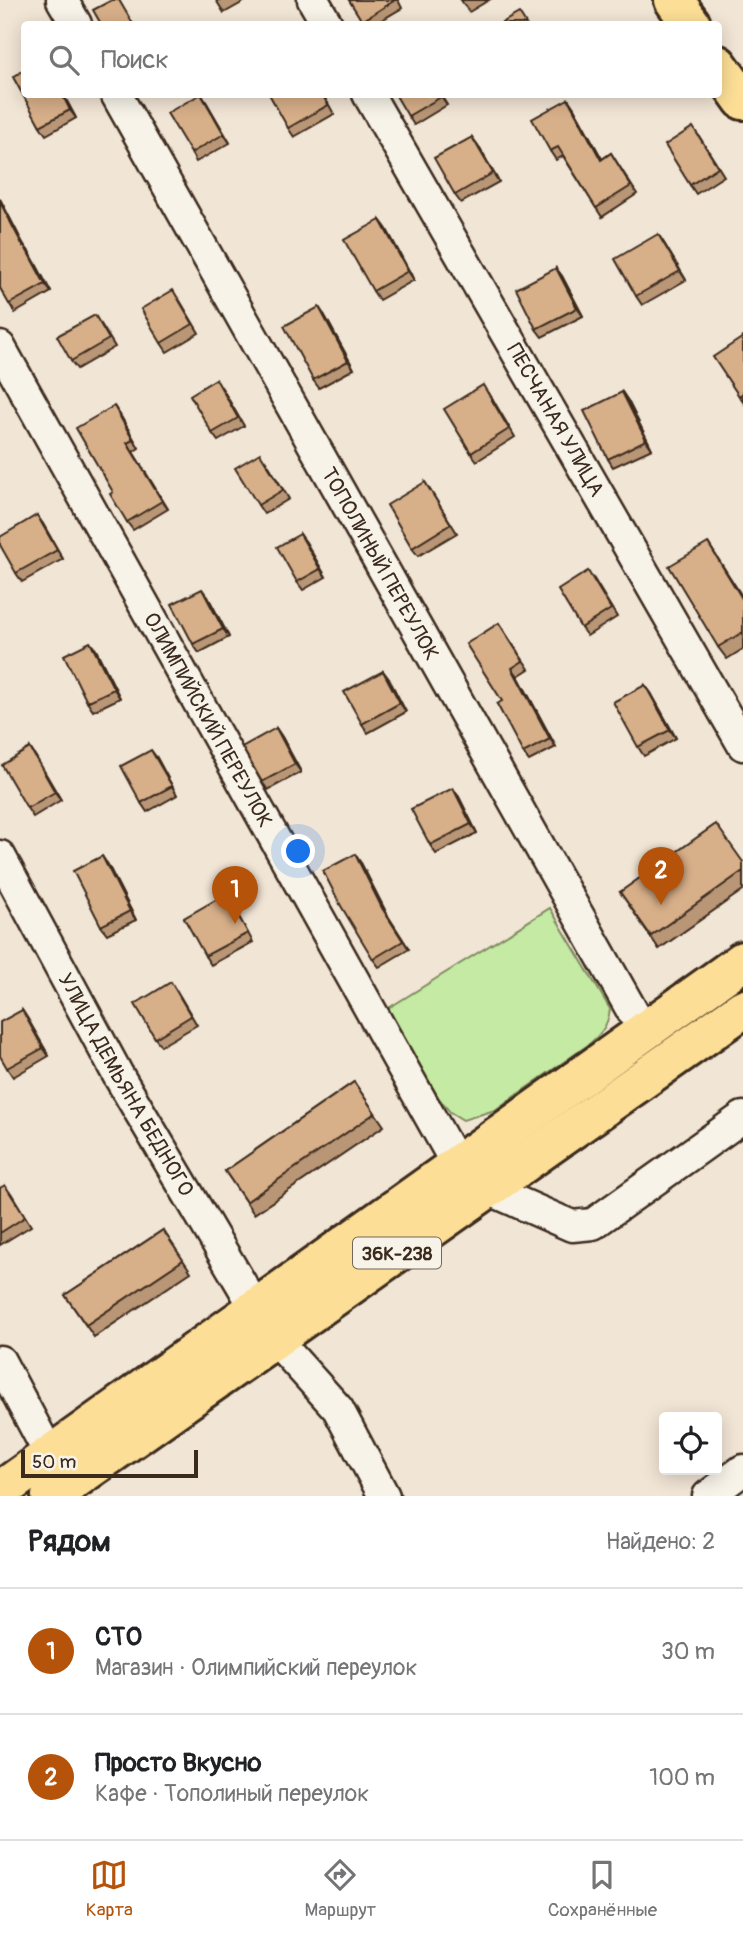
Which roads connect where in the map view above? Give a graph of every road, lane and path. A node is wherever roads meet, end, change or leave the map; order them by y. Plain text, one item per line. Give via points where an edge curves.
1 (62, 0) edge
2 (313, 0) edge
3 (674, 0) edge
4 (74, 21) edge
5 (325, 21) edge
6 (689, 21) edge
7 (722, 69) edge
8 (118, 98) edge
9 (370, 98) edge
10 (743, 100) edge
11 (0, 347) edge
12 (743, 745) edge
13 (0, 856) edge
14 (743, 961) edge
15 (743, 1009) edge
16 (643, 1032) junction
17 (743, 1118) edge
18 (457, 1165) junction
19 (488, 1189) junction
20 (265, 1324) junction
21 (0, 1361) edge
22 (50, 1455) junction
23 (743, 1470) edge
24 (0, 1491) edge
25 (51, 1496) edge
26 (384, 1496) edge
27 (708, 1496) edge

1 - 4 street
2 - 5 street
3 - 6 main road
7 - 10 main road
8 - 16 street, ТОПОЛИНЫЙ ПЕРЕУЛОК
9 - 12 street, ПЕСЧАНАЯ УЛИЦА
11 - 18 street, ОЛИМПИЙСКИЙ ПЕРЕУЛОК
13 - 20 street, УЛИЦА ДЕМЬЯНА БЕДНОГО via 118,1074
14 - 16 main road
15 - 19 main road, 36К-238
16 - 18 main road
17 - 19 street via 593,1224 572,1226
18 - 20 main road
19 - 20 main road, 36К-238
20 - 22 main road
20 - 25 main road, 36К-238
20 - 26 street, УЛИЦА ДЕМЬЯНА БЕДНОГО via 338,1409
21 - 22 street
22 - 24 main road
23 - 27 street

